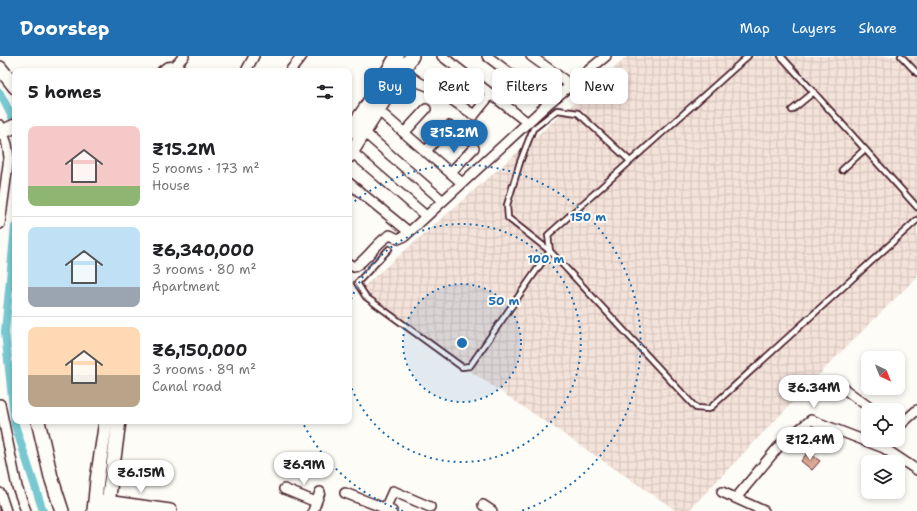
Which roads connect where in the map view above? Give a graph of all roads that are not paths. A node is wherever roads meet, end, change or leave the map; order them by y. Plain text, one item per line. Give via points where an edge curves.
1 (184, 56) edge
2 (254, 56) edge
3 (302, 56) edge
4 (396, 56) edge
5 (412, 56) edge
6 (442, 56) edge
7 (487, 56) edge
8 (531, 56) edge
9 (606, 56) edge
10 (748, 56) edge
11 (781, 56) edge
12 (901, 56) edge
13 (0, 68) edge
14 (166, 68) edge
15 (179, 68) edge
16 (248, 68) edge
17 (292, 68) edge
18 (405, 68) edge
19 (503, 68) edge
20 (592, 68) edge
21 (917, 73) edge
22 (416, 80) edge
23 (12, 83) edge
24 (570, 84) edge
25 (570, 86) edge
26 (562, 92) edge
27 (814, 92) junction
28 (491, 94) junction
29 (382, 104) edge
30 (548, 104) edge
31 (426, 109) dead end
32 (792, 110) dead end
33 (378, 111) junction
34 (12, 121) edge
35 (528, 122) junction
36 (449, 126) dead end
37 (3, 128) edge
38 (352, 128) edge
39 (365, 133) junction
40 (404, 133) junction
41 (474, 148) dead end
42 (865, 149) junction
43 (352, 151) edge
44 (425, 152) junction
45 (352, 156) edge
46 (630, 162) junction
47 (842, 170) dead end
48 (450, 174) junction
49 (462, 184) junction
50 (352, 185) edge
51 (443, 201) junction
52 (917, 207) edge
53 (426, 216) junction
54 (917, 220) edge
55 (0, 224) edge
56 (409, 232) junction
57 (389, 249) dead end
58 (550, 251) junction
59 (352, 266) edge
60 (836, 383) dead end
61 (863, 403) edge
62 (0, 404) edge
63 (917, 410) edge
64 (905, 421) edge
65 (39, 424) edge
66 (106, 424) edge
67 (119, 424) edge
68 (884, 448) joint
69 (917, 470) edge
70 (284, 489) dead end
71 (320, 492) dead end
72 (722, 492) dead end
73 (0, 493) edge
74 (345, 493) dead end
75 (736, 498) junction
76 (316, 502) junction
77 (483, 505) dead end
78 (94, 506) edge
79 (107, 507) edge
80 (430, 507) dead end
81 (141, 509) edge
82 (387, 510) edge
83 (6, 511) edge
84 (26, 511) edge
85 (62, 511) edge
86 (166, 511) edge
87 (313, 511) edge
88 (492, 511) edge
89 (764, 511) edge

1 - 15 street
2 - 16 street
3 - 17 street
4 - 38 street
5 - 18 street
6 - 28 street
7 - 19 street
8 - 24 street
9 - 20 street
10 - 46 lane
11 - 27 lane
12 - 21 lane
13 - 23 street
14 - 15 street
22 - 28 street via 438,90 474,115
25 - 26 street
27 - 32 lane
27 - 42 lane
28 - 35 street
29 - 33 street
30 - 35 street
31 - 40 street
33 - 39 street
33 - 40 street
34 - 37 street
35 - 49 street
36 - 44 street
37 - 55 street via 9,157
39 - 43 street
39 - 51 street
40 - 44 street
41 - 48 street
42 - 47 lane
42 - 52 lane
44 - 48 street
45 - 53 street
46 - 58 lane via 548,235
46 - 58 lane via 578,113 557,110 533,128 507,205 508,218
48 - 49 street
49 - 51 street
50 - 56 street
51 - 53 street
53 - 56 street
54 - 58 lane via 709,409 696,408
56 - 59 street via 398,239 390,235 383,239 364,262
57 - 58 lane via 358,283 366,297 462,367 470,366
60 - 61 street
62 - 84 street via 17,487
63 - 64 street
65 - 85 street
66 - 78 street
67 - 79 street
68 - 69 street
68 - 75 street via 812,420 780,445
70 - 76 street
71 - 76 street
72 - 75 street
73 - 83 street
74 - 82 street
75 - 89 street
76 - 87 street
77 - 88 street
78 - 79 street
79 - 81 street
80 - 82 street via 395,491 391,492
81 - 86 street

